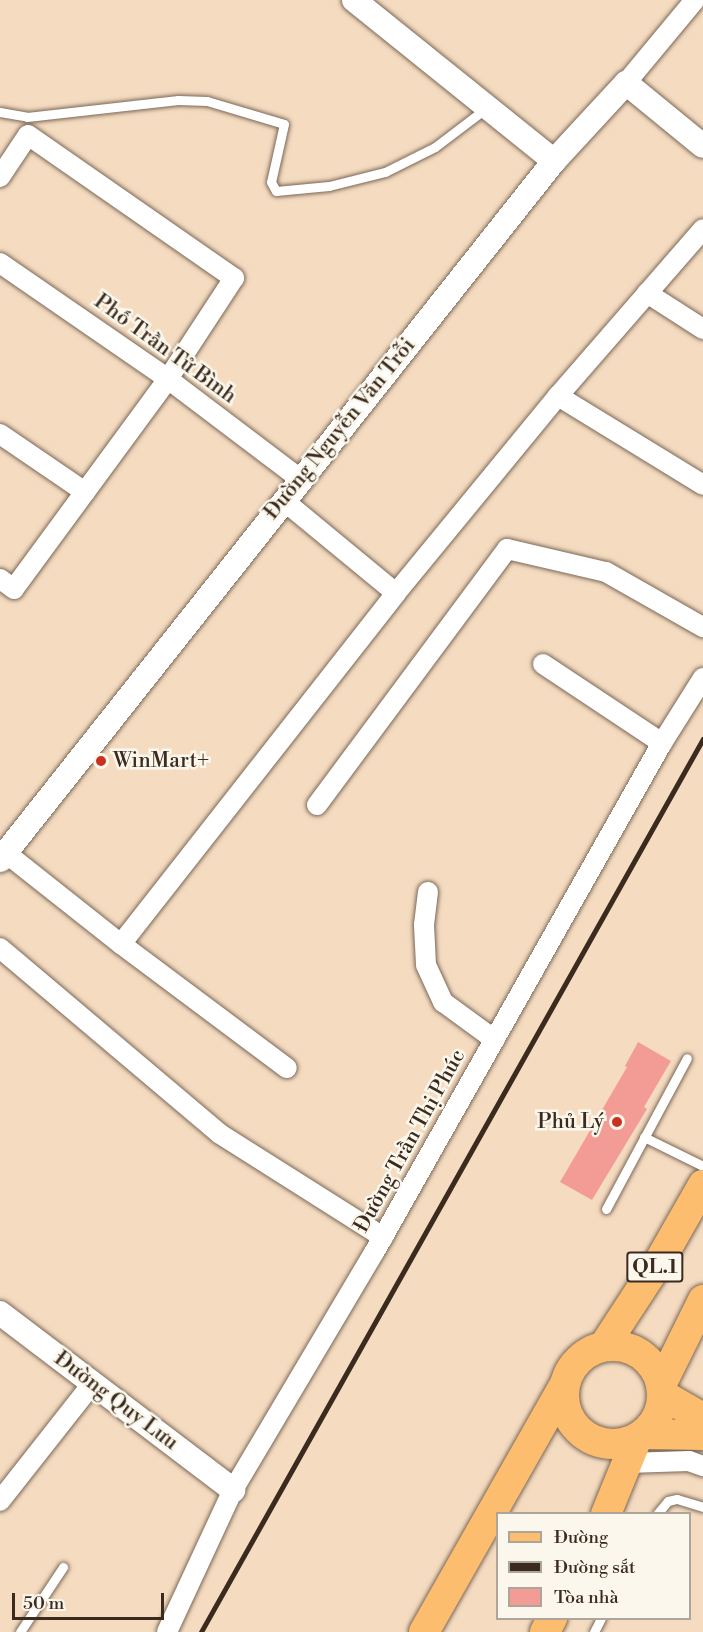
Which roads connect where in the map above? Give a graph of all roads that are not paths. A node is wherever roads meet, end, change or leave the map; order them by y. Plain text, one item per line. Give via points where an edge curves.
1 (354, 0) edge
2 (695, 0) edge
3 (703, 3) edge
4 (703, 16) edge
5 (626, 83) junction
6 (487, 107) junction
7 (0, 112) edge
8 (28, 126) junction
9 (703, 146) edge
10 (554, 161) junction
11 (0, 177) edge
12 (703, 229) edge
13 (0, 263) edge
14 (647, 293) junction
15 (703, 329) edge
16 (168, 378) junction
17 (558, 396) junction
18 (0, 434) edge
19 (300, 479) junction
20 (703, 484) edge
21 (85, 492) junction
22 (283, 500) junction
23 (0, 579) edge
24 (396, 593) junction
25 (703, 627) edge
26 (543, 664) dead end
27 (703, 678) edge
28 (662, 743) junction
29 (316, 805) dead end
30 (3, 856) edge
31 (428, 892) dead end
32 (121, 944) junction
33 (0, 948) edge
34 (495, 1040) junction
35 (687, 1058) dead end
36 (287, 1068) dead end
37 (644, 1137) junction
38 (703, 1166) edge
39 (703, 1185) edge
40 (606, 1209) dead end
41 (383, 1237) junction
42 (703, 1300) edge
43 (0, 1313) edge
44 (604, 1346) junction
45 (93, 1383) junction
46 (564, 1386) junction
47 (662, 1390) junction
48 (703, 1418) edge
49 (703, 1435) edge
50 (636, 1445) junction
51 (703, 1466) edge
52 (233, 1490) junction
53 (0, 1501) edge
54 (703, 1507) edge
55 (607, 1512) edge
56 (659, 1512) edge
57 (63, 1567) dead end
58 (20, 1632) edge
59 (167, 1632) edge
60 (424, 1632) edge

1 - 6 street
2 - 5 street
3 - 4 street
5 - 9 street
5 - 10 street, Đường Nguyễn Văn Trỗi
6 - 8 lane via 435,147 385,172 329,186 276,191 271,182 284,124 207,101 178,100
6 - 10 street
7 - 8 lane
8 - 11 street
8 - 16 street via 234,278
10 - 19 street, Đường Nguyễn Văn Trỗi
12 - 14 street
13 - 16 street, Phố Trần Tử Bình
14 - 15 street
14 - 17 street
16 - 19 street, Phố Trần Tử Bình
16 - 21 street
17 - 20 street
17 - 24 street
18 - 21 street
19 - 22 street, Đường Nguyễn Văn Trỗi
21 - 23 street via 14,589
22 - 24 street
22 - 30 street, Đường Nguyễn Văn Trỗi
24 - 32 street
25 - 29 street via 606,572 507,549
26 - 28 street
27 - 28 street, Đường Trần Thị Phúc
28 - 34 street, Đường Trần Thị Phúc
30 - 32 street
31 - 34 street via 424,925 426,965 443,1002
32 - 36 street
33 - 41 street via 220,1134
34 - 41 street, Đường Trần Thị Phúc
35 - 37 lane
37 - 38 lane
37 - 40 lane
39 - 44 main road, QL.1
41 - 52 street, Đường Trần Thị Phúc
42 - 47 main road, QL.1
43 - 45 street, Đường Quy Lưu
44 - 46 main road via 578,1360
44 - 47 main road via 634,1350 647,1359 656,1370
45 - 52 street, Đường Quy Lưu
45 - 53 street
46 - 50 main road via 564,1402 578,1430 606,1444
46 - 60 main road
47 - 48 main road
47 - 50 main road via 659,1412
49 - 50 main road
50 - 51 street
50 - 55 main road
52 - 59 street, Đường Trần Thị Phúc
54 - 56 lane via 677,1499 668,1501
57 - 58 lane

